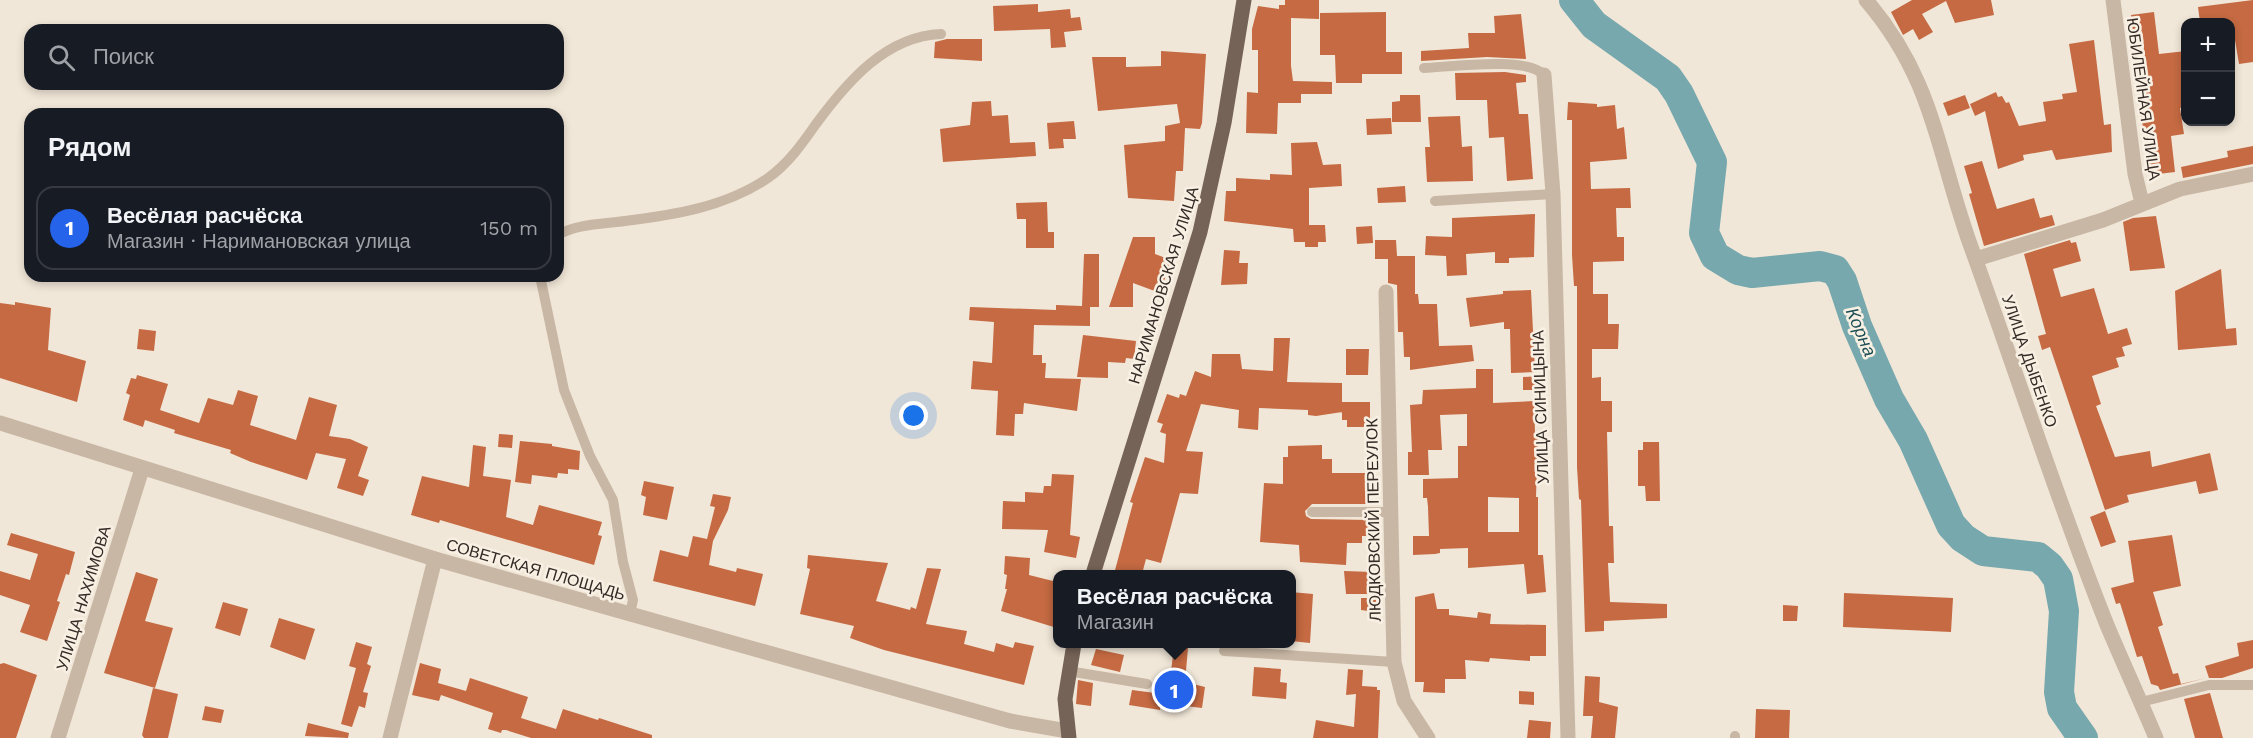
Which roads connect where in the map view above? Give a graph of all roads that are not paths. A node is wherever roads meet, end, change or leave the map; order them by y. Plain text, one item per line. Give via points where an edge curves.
1 (1244, 0) edge
2 (1866, 0) edge
3 (2113, 0) edge
4 (941, 34) dead end
5 (1424, 68) dead end
6 (1544, 75) joint
7 (2253, 174) edge
8 (1553, 194) junction
9 (1435, 201) dead end
10 (2142, 203) junction
11 (564, 233) edge
12 (1976, 259) junction
13 (541, 282) edge
14 (1386, 292) dead end
15 (0, 423) edge
16 (142, 469) junction
17 (1312, 512) dead end
18 (1391, 512) junction
19 (435, 559) junction
20 (1094, 570) edge
21 (630, 614) junction
22 (1073, 648) edge
23 (1224, 651) dead end
24 (1394, 662) junction
25 (1068, 671) junction
26 (1147, 684) dead end
27 (2253, 685) edge
28 (2140, 702) junction
29 (1068, 735) edge
30 (58, 738) edge
31 (390, 738) edge
32 (1428, 738) edge
33 (1568, 738) edge
34 (2156, 738) edge

1 - 20 main road, НАРИМАНОВСКАЯ УЛИЦА via 1224,123 1200,232
2 - 12 street, УЛИЦА ДЫБЕНКО via 1894,36 1920,84
3 - 10 street, ЮБИЛЕЙНАЯ УЛИЦА
4 - 11 lane via 904,41 875,60 834,101 778,171 757,185 694,210
5 - 6 lane via 1515,65 1534,67
6 - 8 street, УЛИЦА СИНИЦЫНА
7 - 10 street via 2180,189
8 - 9 lane
8 - 33 street, УЛИЦА СИНИЦЫНА
10 - 12 street via 2085,226
12 - 28 street, УЛИЦА ДЫБЕНКО via 2072,531
13 - 21 lane via 564,390 590,456 613,500 622,562 633,600
14 - 18 street, ЛЮДКОВСКИЙ ПЕРЕУЛОК
15 - 16 street, СОВЕТСКАЯ ПЛОЩАДЬ
16 - 19 street, СОВЕТСКАЯ ПЛОЩАДЬ
16 - 30 street, УЛИЦА НАХИМОВА
17 - 18 lane
18 - 24 street, ЛЮДКОВСКИЙ ПЕРЕУЛОК
19 - 21 street, СОВЕТСКАЯ ПЛОЩАДЬ
19 - 31 street
21 - 29 street, СОВЕТСКАЯ ПЛОЩАДЬ
22 - 25 main road
23 - 24 lane
24 - 32 street, ЛЮДКОВСКИЙ ПЕРЕУЛОК via 1404,701
25 - 26 lane
25 - 29 main road
27 - 28 lane via 2209,685
28 - 34 street, УЛИЦА ДЫБЕНКО

